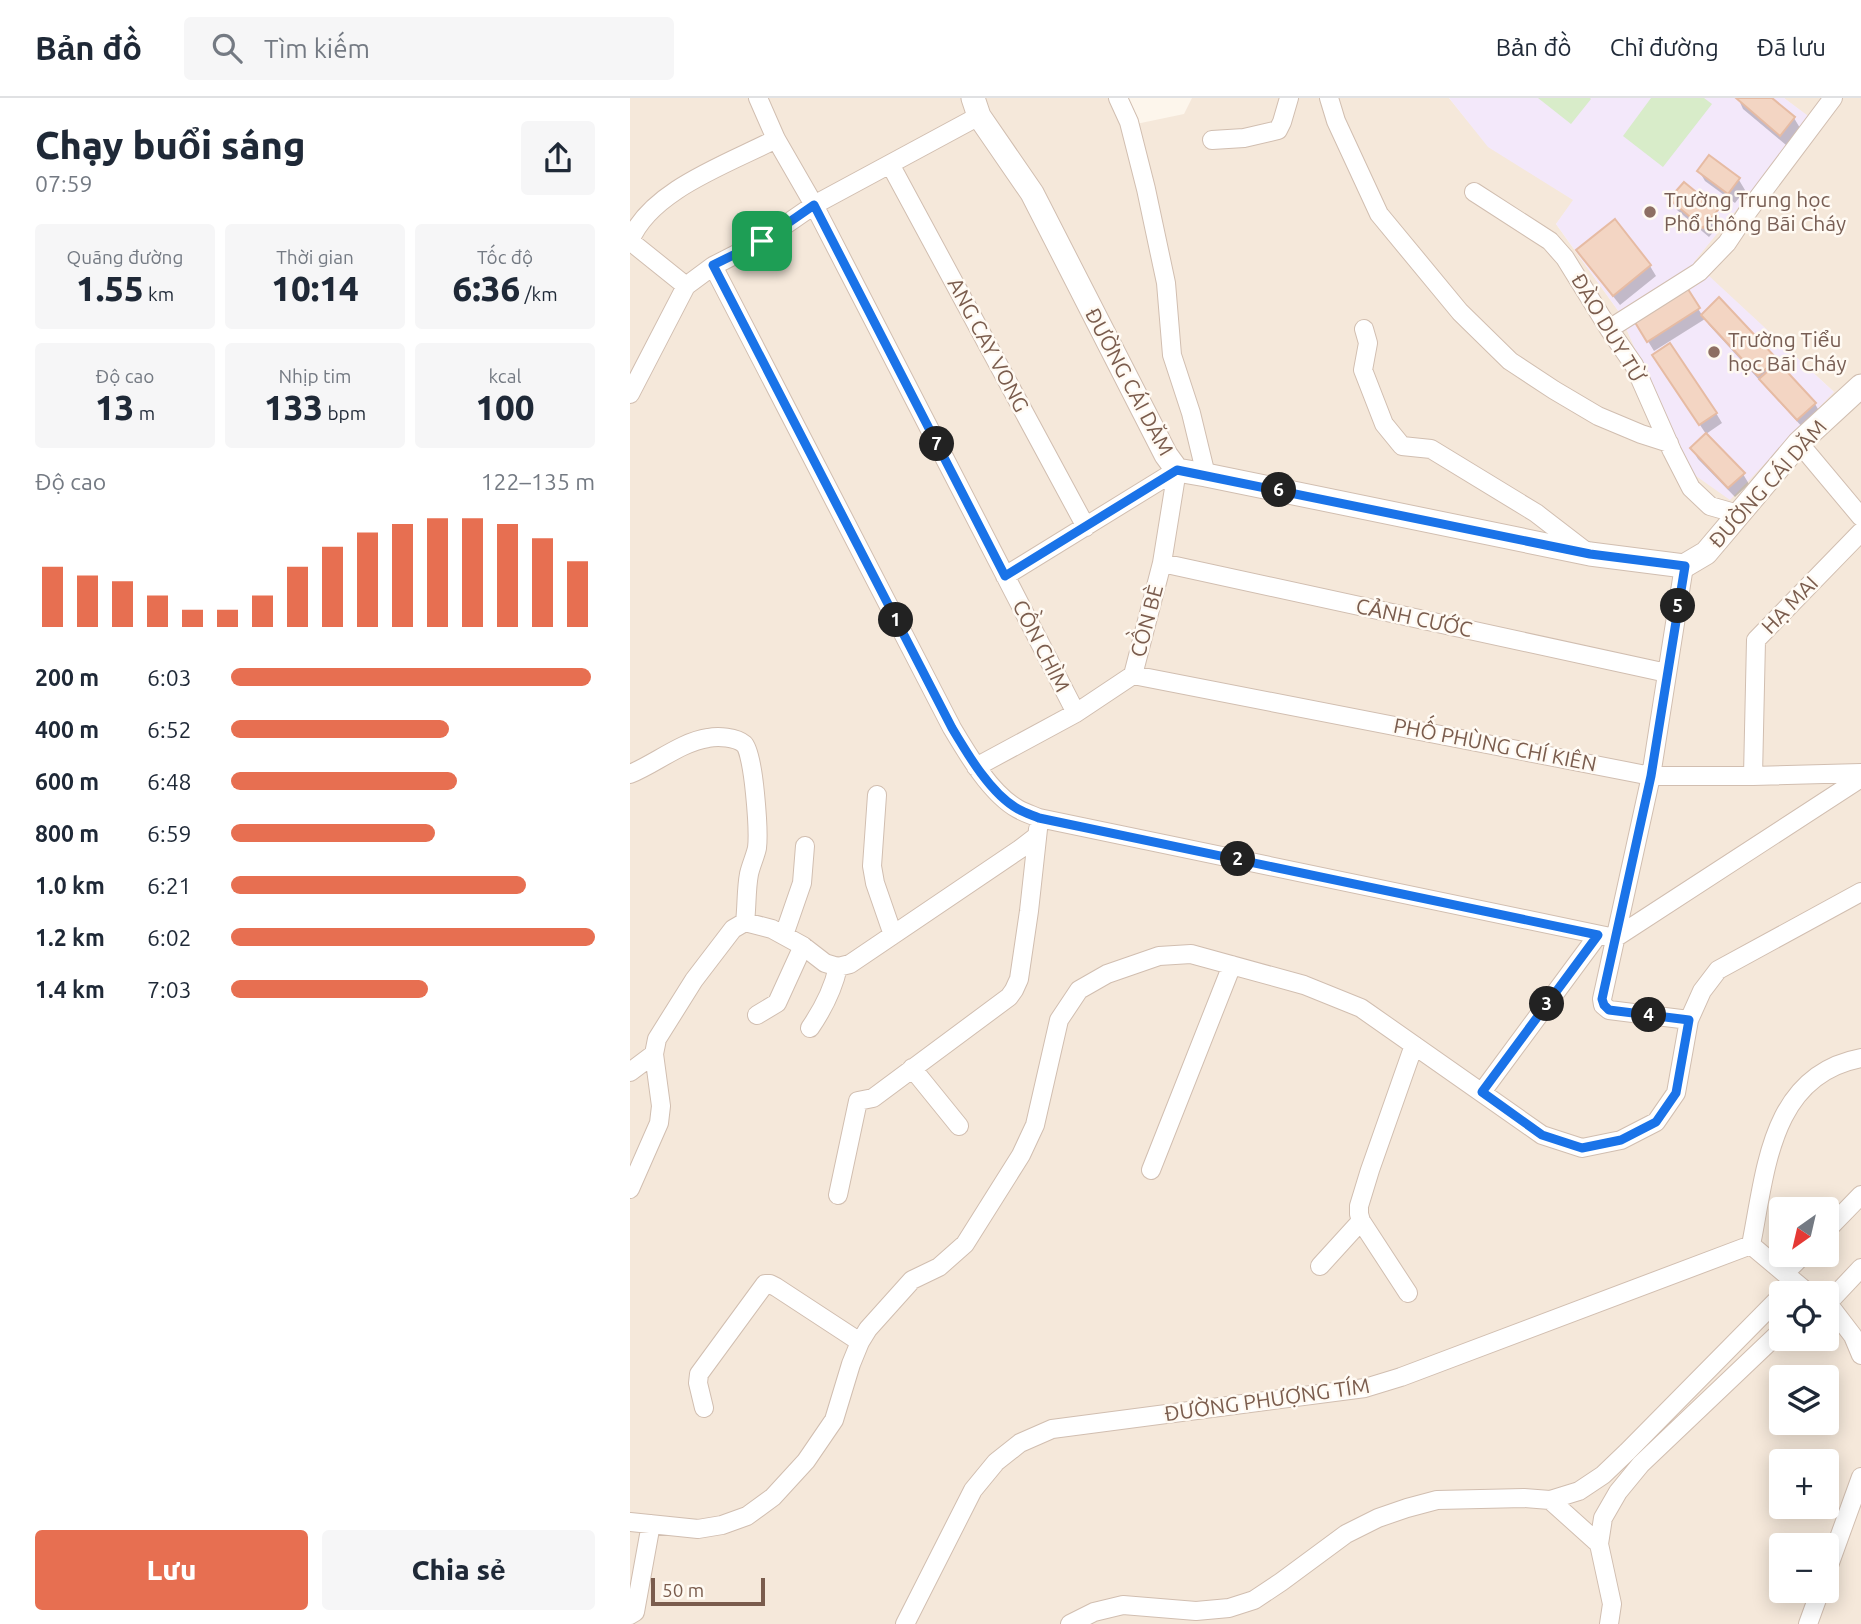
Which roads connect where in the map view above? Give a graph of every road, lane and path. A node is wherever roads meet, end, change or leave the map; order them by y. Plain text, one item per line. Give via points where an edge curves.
1 (758, 98) edge
2 (1118, 98) edge
3 (1289, 98) edge
4 (1329, 98) edge
5 (1833, 98) edge
6 (976, 107) edge
7 (776, 139) junction
8 (1212, 140) dead end
9 (890, 164) junction
10 (1474, 192) dead end
11 (814, 205) junction
12 (631, 235) edge
13 (713, 265) junction
14 (685, 286) junction
15 (1364, 329) dead end
16 (1609, 329) junction
17 (1861, 386) edge
18 (630, 394) edge
19 (1669, 443) junction
20 (1799, 443) junction
21 (1177, 470) junction
22 (1206, 475) junction
23 (1738, 514) junction
24 (1861, 517) edge
25 (1086, 527) junction
26 (1861, 532) edge
27 (1590, 554) junction
28 (1162, 563) junction
29 (1685, 566) junction
30 (1005, 576) junction
31 (1667, 673) junction
32 (1133, 675) junction
33 (1076, 713) junction
34 (976, 767) junction
35 (630, 774) edge
36 (1651, 776) junction
37 (1753, 776) junction
38 (1861, 776) edge
39 (877, 794) dead end
40 (1038, 827) junction
41 (805, 846) dead end
42 (1861, 891) edge
43 (745, 922) junction
44 (784, 935) junction
45 (894, 935) junction
46 (1606, 936) junction
47 (803, 946) junction
48 (1233, 965) junction
49 (838, 967) junction
50 (757, 1016) dead end
51 (1689, 1020) junction
52 (810, 1028) dead end
53 (1414, 1045) junction
54 (654, 1054) junction
55 (1861, 1058) edge
56 (912, 1068) junction
57 (630, 1072) edge
58 (1482, 1092) junction
59 (959, 1126) dead end
60 (1151, 1170) dead end
61 (630, 1189) edge
62 (838, 1195) dead end
63 (1861, 1195) edge
64 (1839, 1218) edge
65 (1361, 1221) junction
66 (1751, 1245) junction
67 (1320, 1266) dead end
68 (1861, 1268) edge
69 (1784, 1281) edge
70 (1839, 1290) edge
71 (1408, 1293) dead end
72 (1769, 1308) edge
73 (1839, 1318) edge
74 (860, 1342) junction
75 (1769, 1342) edge
76 (1861, 1355) edge
77 (704, 1408) dead end
78 (1861, 1477) edge
79 (1550, 1500) junction
80 (630, 1522) edge
81 (651, 1524) junction
82 (1839, 1538) edge
83 (1599, 1544) junction
84 (1816, 1603) edge
85 (630, 1615) edge
86 (905, 1624) edge
87 (1070, 1624) edge
88 (1609, 1624) edge
89 (1808, 1624) edge

1 - 7 street, CỒN CHÌM
2 - 22 street via 1146,189 1166,283 1172,355
3 - 8 street via 1278,130
4 - 19 street via 1379,214 1461,312 1510,361 1554,390 1598,416
5 - 16 street via 1727,243 1699,272
6 - 9 street
6 - 21 street, ĐƯỜNG CÁI DĂM via 1032,193
7 - 11 street, CỒN CHÌM
7 - 12 street via 687,183 651,211
9 - 11 street
9 - 25 street, ANG CAY VONG
10 - 16 street, ĐÀO DUY TỪ via 1550,241
11 - 13 street via 762,241
11 - 30 street, CỒN CHÌM
12 - 14 street
13 - 14 street
13 - 34 street
14 - 18 street
15 - 27 street via 1368,343 1363,370 1384,424 1402,446 1431,449 1536,513
16 - 19 street, ĐÀO DUY TỪ via 1634,365
17 - 20 street, ĐƯỜNG CÁI DĂM
19 - 23 street, ĐÀO DUY TỪ via 1690,488 1710,506
20 - 23 street, ĐƯỜNG CÁI DĂM
20 - 24 street
21 - 22 street, ĐƯỜNG CÁI DĂM
21 - 25 street
21 - 28 street, CỒN BÈ
22 - 27 street, ĐƯỜNG CÁI DĂM
23 - 29 street, ĐƯỜNG CÁI DĂM via 1706,553
25 - 30 street
26 - 37 street, HẠ MAI via 1756,640
27 - 29 street, ĐƯỜNG CÁI DĂM
28 - 31 street, CẢNH CƯỚC
28 - 32 street, CỒN BÈ
29 - 31 street
30 - 33 street, CỒN CHÌM
31 - 36 street
32 - 33 street, CỒN BÈ
32 - 36 street, PHỐ PHÙNG CHÍ KIÊN
33 - 34 street, CỒN BÈ
34 - 40 street
35 - 43 street via 708,738 735,739 748,748 757,849 749,874
36 - 37 street, PHỐ PHÙNG CHÍ KIÊN
36 - 46 street
37 - 38 street, PHỐ PHÙNG CHÍ KIÊN
38 - 46 street
39 - 45 street via 872,866
40 - 45 street via 1020,849
40 - 46 street
40 - 56 street via 1014,990
41 - 44 street via 802,883
42 - 51 street via 1718,970
43 - 44 street
43 - 54 street via 733,929 694,980 657,1039
44 - 47 street
45 - 49 street
46 - 51 street via 1604,1005 1609,1010
46 - 58 street
47 - 49 street
47 - 50 street via 776,1003
48 - 53 street via 1304,985 1361,1008
48 - 60 street
48 - 74 street via 1191,954 1159,956 1107,974 1079,990 1059,1020 1035,1125 1021,1155 965,1244 939,1267 912,1280
49 - 52 street via 827,1002
51 - 58 street via 1676,1093 1656,1122 1621,1140 1582,1148 1542,1135
53 - 58 street
53 - 65 street via 1363,1194
54 - 57 street
54 - 61 street via 659,1123
55 - 66 street via 1815,1076 1789,1105 1772,1144
56 - 59 street
56 - 62 street via 873,1098 857,1102
63 - 64 street
65 - 67 street
65 - 71 street
66 - 69 street
66 - 86 street, ĐƯỜNG PHƯỢNG TÍM via 1365,1388 1052,1429 1020,1443 996,1462 973,1490
68 - 70 street
72 - 79 street via 1602,1475 1579,1491
73 - 76 street
74 - 77 street via 765,1284 699,1374
74 - 81 street via 834,1420 806,1461 773,1497 747,1516 722,1525 698,1529
75 - 83 street via 1641,1464 1604,1518
78 - 82 street
79 - 83 street
79 - 87 street via 1437,1500 1378,1518 1346,1534 1254,1600 1196,1611 1123,1605
80 - 81 street
81 - 85 street via 635,1612
83 - 88 street via 1612,1604
84 - 89 street

